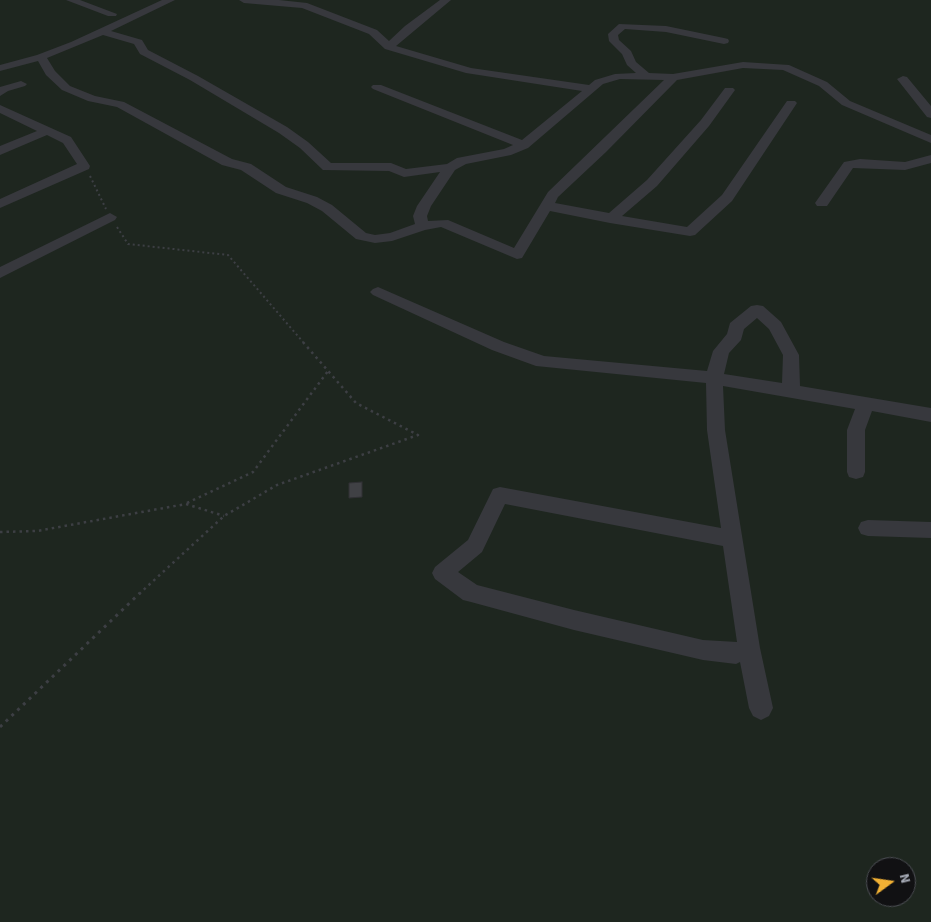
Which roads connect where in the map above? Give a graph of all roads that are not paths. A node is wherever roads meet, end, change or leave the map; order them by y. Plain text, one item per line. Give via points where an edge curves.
1 (70, 0) edge
2 (170, 0) edge
3 (244, 0) edge
4 (446, 0) edge
5 (112, 14) dead end
6 (104, 32) junction
7 (724, 41) dead end
8 (389, 47) junction
9 (41, 57) junction
10 (0, 68) edge
11 (646, 76) junction
12 (673, 77) junction
13 (903, 79) dead end
14 (21, 84) dead end
15 (377, 87) dead end
16 (591, 89) junction
17 (729, 90) dead end
18 (0, 93) edge
19 (792, 103) dead end
20 (0, 108) edge
21 (931, 114) edge
22 (47, 131) junction
23 (931, 138) edge
24 (524, 145) junction
25 (0, 151) edge
26 (931, 159) edge
27 (450, 167) junction
28 (822, 203) dead end
29 (0, 204) edge
30 (546, 206) junction
31 (110, 217) road end
32 (610, 219) junction
33 (422, 226) junction
34 (0, 273) edge
35 (378, 292) dead end
36 (714, 378) junction
37 (791, 390) junction
38 (866, 404) junction
39 (931, 415) edge
40 (856, 472) dead end
41 (868, 528) dead end
42 (931, 530) edge
43 (733, 539) junction
44 (749, 648) junction
45 (761, 708) dead end

1 - 5 street
2 - 6 street
3 - 8 street via 304,5 373,32
4 - 8 street
6 - 9 street
6 - 27 street via 138,42 144,52 283,130 328,167 391,167 404,173
7 - 11 street via 666,29 623,26 613,34 614,41
8 - 16 street via 470,72
9 - 10 street
9 - 33 street via 50,73 66,88 92,99 120,104 228,162 246,166 280,190 327,208 361,236 375,239 392,237
11 - 12 street
11 - 16 street via 619,76 599,82
12 - 23 street via 743,65 785,67 823,84 846,102
12 - 30 street via 553,195
13 - 21 street
14 - 18 street
15 - 24 street
16 - 24 street
17 - 32 street via 652,183
19 - 32 street via 728,198 690,232
20 - 22 street
22 - 25 street
22 - 29 street via 67,140 84,166
24 - 27 street
24 - 33 street via 455,175 426,210
26 - 28 street via 905,166 849,165
27 - 33 street via 424,206 420,216
30 - 32 street
30 - 33 street via 517,255 443,224
31 - 34 street
35 - 36 street via 498,346 542,362
36 - 37 street
36 - 37 street via 721,351 735,336 736,327 757,310 775,326 791,356
36 - 43 street via 716,430
37 - 38 street
38 - 39 street
38 - 40 street via 856,430
41 - 42 street
43 - 44 street
43 - 44 street via 500,495 475,546 442,573 471,593 574,620 703,650 736,653
44 - 45 street

